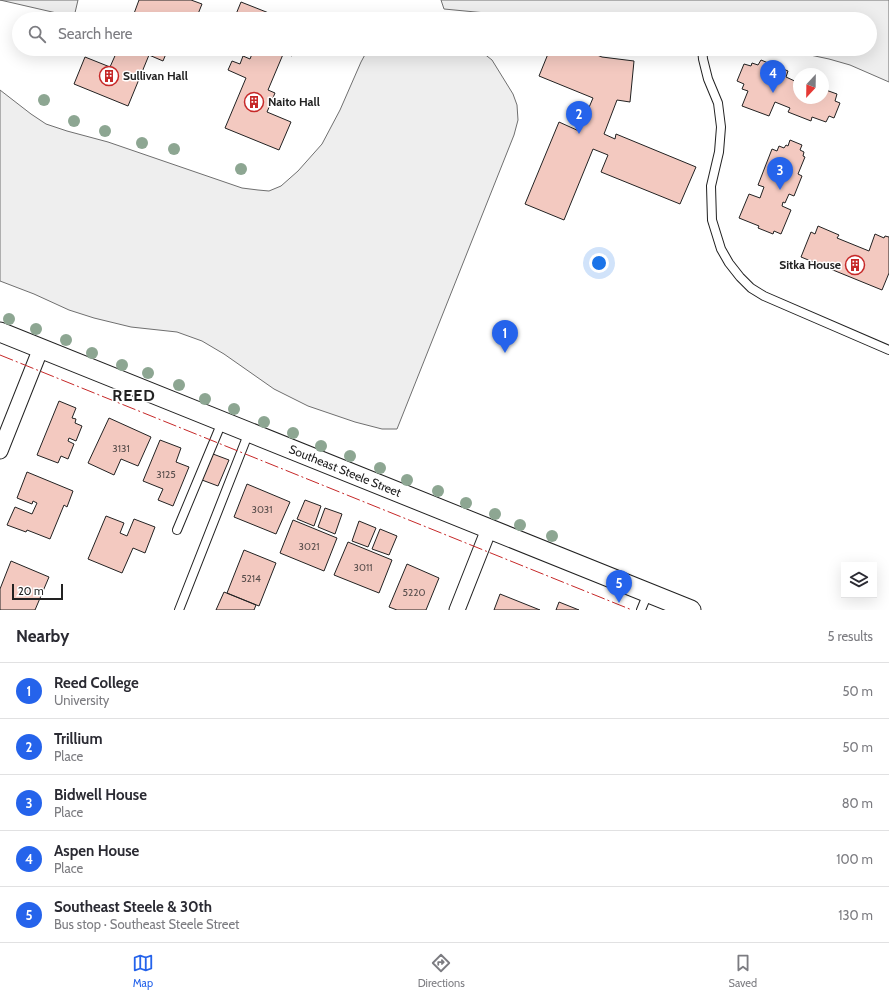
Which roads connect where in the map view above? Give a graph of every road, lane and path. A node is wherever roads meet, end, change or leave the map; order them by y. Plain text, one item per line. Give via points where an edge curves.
1 (703, 56) edge
2 (0, 332) edge
3 (41, 348) junction
4 (889, 350) edge
5 (222, 422) junction
6 (249, 432) junction
7 (0, 451) edge
8 (489, 529) junction
9 (177, 530) dead end
10 (648, 593) junction
11 (685, 609) edge
12 (179, 610) edge
13 (457, 610) edge
14 (641, 610) edge

1 - 4 lane via 708,79 718,103 721,127 719,152 711,186 712,220 721,249 729,263 751,288 764,296
2 - 3 street, Southeast Steele Street
3 - 5 street, Southeast Steele Street
3 - 7 street
5 - 6 street, Southeast Steele Street
5 - 9 lane
6 - 8 street, Southeast Steele Street
6 - 12 lane
8 - 10 street, Southeast Steele Street
8 - 13 street
10 - 11 street, Southeast Steele Street
10 - 14 lane

